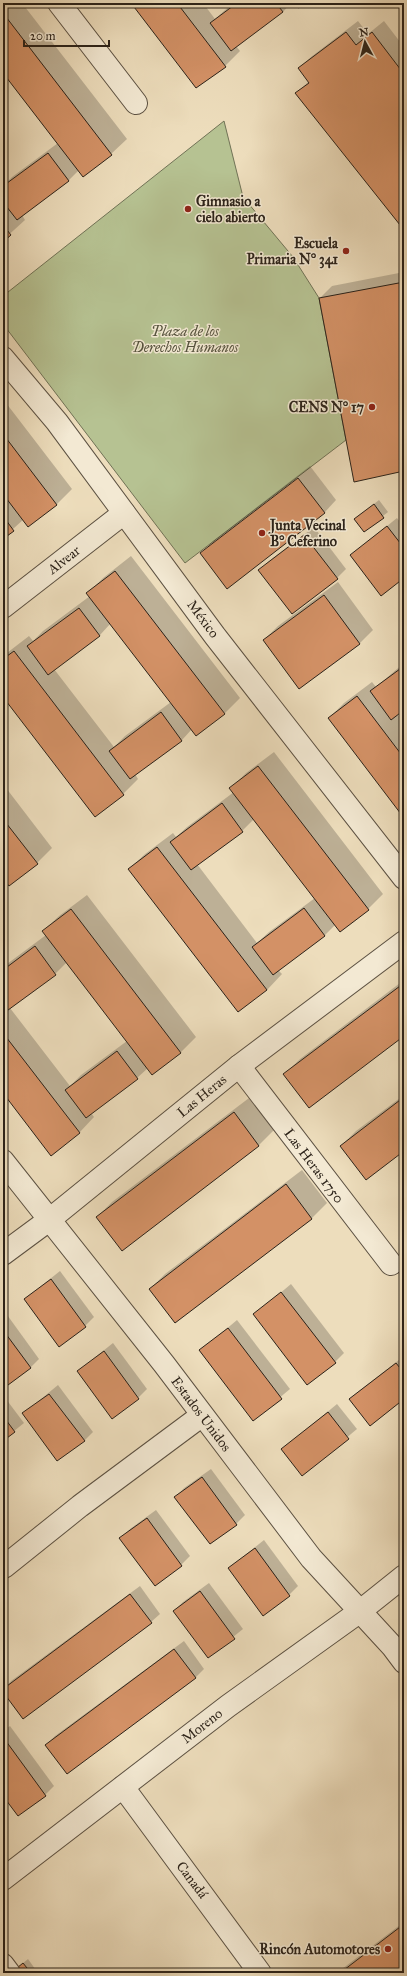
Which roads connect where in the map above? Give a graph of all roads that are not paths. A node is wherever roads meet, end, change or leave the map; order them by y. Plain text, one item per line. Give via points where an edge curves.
1 (59, 3) edge
2 (136, 104) dead end
3 (3, 358) edge
4 (124, 513) junction
5 (3, 607) edge
6 (404, 878) edge
7 (404, 942) edge
8 (239, 1066) junction
9 (3, 1161) edge
10 (49, 1220) junction
11 (3, 1254) edge
12 (391, 1264) dead end
13 (201, 1416) junction
14 (4, 1567) dead end
15 (404, 1576) edge
16 (359, 1612) junction
17 (404, 1662) edge
18 (123, 1787) junction
19 (3, 1879) edge
20 (3, 1965) edge
21 (9, 1973) edge
22 (260, 1973) edge

1 - 2 street
3 - 4 street, México via 57,422
4 - 5 street, Alvear
4 - 6 street, México via 215,636
7 - 8 street, Las Heras
8 - 10 street, Las Heras
8 - 12 street, Las Heras 1750
9 - 10 street, Estados Unidos
10 - 11 street, Las Heras
10 - 13 street, Estados Unidos via 164,1364
13 - 14 street via 80,1506
13 - 16 street, Estados Unidos via 311,1558
15 - 16 street, Moreno
16 - 17 street, Estados Unidos
16 - 18 street, Moreno via 228,1706
18 - 19 street, Moreno
18 - 22 street, Canadá
20 - 21 street

